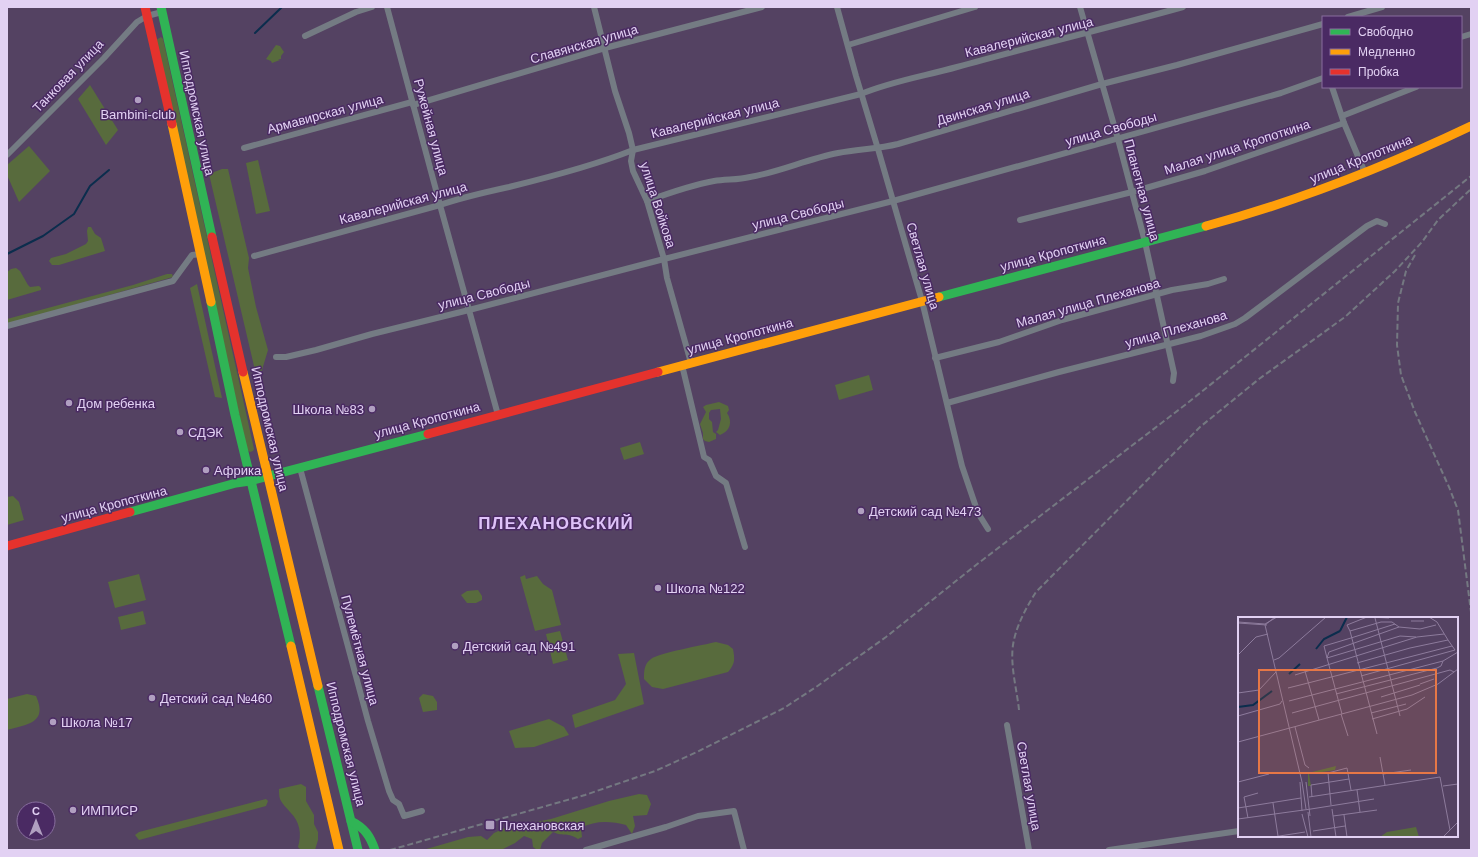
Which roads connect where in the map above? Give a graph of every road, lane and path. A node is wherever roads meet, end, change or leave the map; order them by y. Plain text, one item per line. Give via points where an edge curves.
1 (372, 7) edge
2 (387, 7) edge
3 (594, 7) edge
4 (762, 7) edge
5 (837, 7) edge
6 (976, 7) edge
7 (1080, 7) edge
8 (1183, 7) edge
9 (1382, 7) edge
10 (161, 10) edge
11 (146, 12) edge
12 (1351, 16) edge
13 (1322, 24) edge
14 (166, 33) junction
15 (1087, 33) junction
16 (152, 36) junction
17 (305, 36) dead end
18 (848, 44) junction
19 (605, 48) junction
20 (1322, 78) edge
21 (1102, 84) junction
22 (1332, 88) edge
23 (1413, 88) edge
24 (861, 94) junction
25 (413, 103) junction
26 (1342, 116) junction
27 (1344, 123) junction
28 (1471, 126) edge
29 (1118, 139) junction
30 (244, 148) dead end
31 (878, 148) junction
32 (633, 150) junction
33 (7, 155) edge
34 (1365, 173) junction
35 (1132, 192) junction
36 (647, 201) junction
37 (893, 201) junction
38 (440, 205) junction
39 (1020, 220) dead end
40 (1385, 224) dead end
41 (1145, 242) junction
42 (201, 254) junction
43 (254, 256) dead end
44 (664, 259) junction
45 (1224, 279) dead end
46 (1156, 295) junction
47 (922, 301) junction
48 (469, 310) junction
49 (7, 326) edge
50 (1167, 344) junction
51 (276, 357) dead end
52 (935, 358) junction
53 (686, 364) junction
54 (1173, 381) dead end
55 (947, 404) junction
56 (498, 415) junction
57 (300, 468) junction
58 (267, 476) junction
59 (250, 481) junction
60 (988, 529) dead end
61 (7, 546) edge
62 (745, 547) dead end
63 (1007, 725) dead end
64 (422, 811) dead end
65 (351, 821) junction
66 (1238, 831) edge
67 (339, 850) edge
68 (358, 850) edge
69 (375, 850) edge
70 (586, 850) edge
71 (744, 850) edge
72 (1029, 850) edge
73 (1109, 850) edge

1 - 17 street
2 - 25 street, Ружейная улица
3 - 19 street, улица Войкова
4 - 19 street, Славянская улица
5 - 18 street, Светлая улица
6 - 18 street
7 - 15 street, Планетная улица
8 - 15 street, Кавалерийская улица
9 - 12 street
10 - 11 street, Танковая улица
10 - 14 main road, Ипподромская улица
11 - 16 main road, Ипподромская улица
11 - 33 street, Танковая улица
13 - 21 street, Двинская улица
14 - 16 main road via 156,32
14 - 58 main road, Ипподромская улица
15 - 21 street, Планетная улица
15 - 24 street, Кавалерийская улица via 910,78
16 - 42 main road, Ипподромская улица
18 - 24 street, Светлая улица
19 - 25 street, Славянская улица
19 - 32 street, улица Войкова
20 - 29 street, улица Свободы
21 - 29 street, Планетная улица
21 - 31 street, Двинская улица
22 - 26 street
23 - 26 street
24 - 31 street, Светлая улица
24 - 32 street, Кавалерийская улица
25 - 30 street, Армавирская улица
25 - 38 street, Ружейная улица
26 - 27 street
27 - 34 street
27 - 35 street, Малая улица Кропоткина via 1205,171
28 - 34 main road, улица Кропоткина
29 - 35 street, Планетная улица
29 - 37 street, улица Свободы
31 - 36 street, Двинская улица via 838,153 749,178 713,181
31 - 37 street, Светлая улица
32 - 36 street, улица Войкова via 633,171
32 - 38 street, Кавалерийская улица via 612,159
34 - 41 main road, улица Кропоткина via 1274,207
35 - 39 street, Малая улица Кропоткина
35 - 41 street, Планетная улица
36 - 44 street, улица Войкова
37 - 44 street, улица Свободы
37 - 47 street, Светлая улица
38 - 43 street, Кавалерийская улица
38 - 48 street, Ружейная улица
40 - 50 street, улица Плеханова via 1377,221 1367,226 1235,324
41 - 46 street, Планетная улица
41 - 47 main road, улица Кропоткина
42 - 49 street via 192,256 172,281
42 - 59 main road, Ипподромская улица
44 - 48 street, улица Свободы
44 - 53 street, улица Войкова
45 - 46 street, Малая улица Плеханова
46 - 50 street, Планетная улица
46 - 52 street, Малая улица Плеханова via 1062,320 999,342
47 - 52 street, Светлая улица
47 - 53 main road, улица Кропоткина
48 - 51 street, улица Свободы via 316,350
48 - 56 street, Ружейная улица
50 - 54 street, Планетная улица via 1174,373
50 - 55 street, улица Плеханова
52 - 55 street, Светлая улица
53 - 56 main road, улица Кропоткина
53 - 62 street, улица Войкова via 704,457 709,460 716,476 726,483
55 - 60 street, Светлая улица via 962,466 978,513
56 - 57 main road, улица Кропоткина
57 - 58 main road, улица Кропоткина
57 - 64 street, Пулемётная улица via 388,791 399,804 404,816
58 - 59 main road, улица Кропоткина
58 - 65 main road, Ипподромская улица
59 - 61 main road, улица Кропоткина
59 - 67 main road, Ипподромская улица
63 - 72 street, Светлая улица
65 - 68 main road, Ипподромская улица
65 - 69 main road via 370,835
66 - 73 street
70 - 71 street via 698,816 734,811

